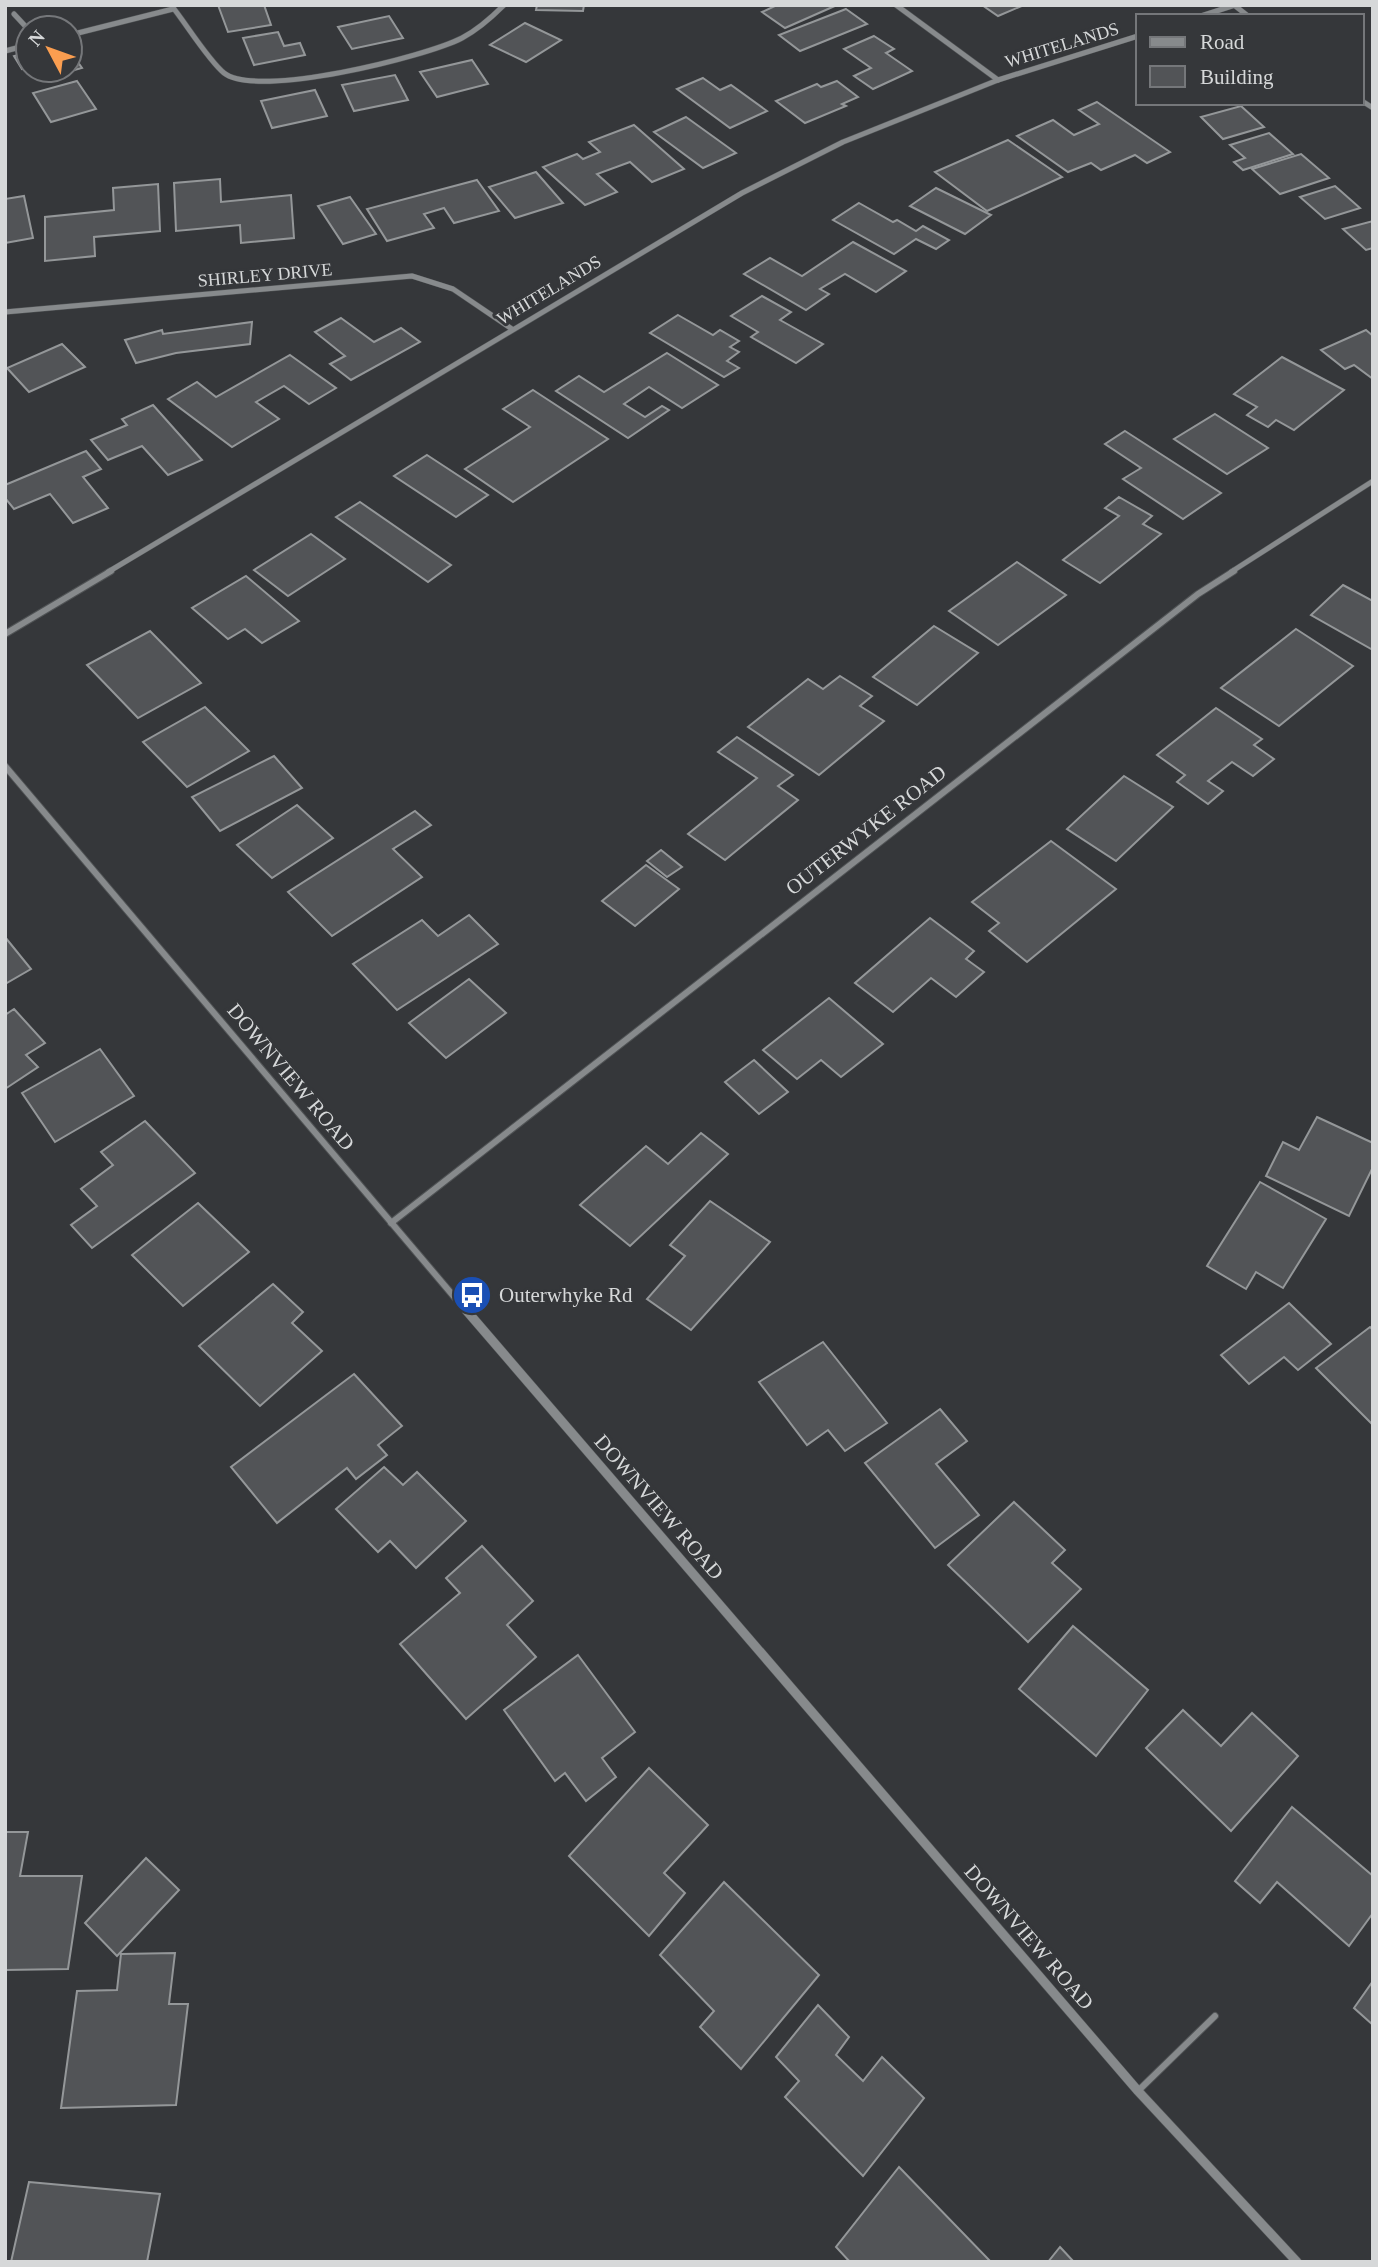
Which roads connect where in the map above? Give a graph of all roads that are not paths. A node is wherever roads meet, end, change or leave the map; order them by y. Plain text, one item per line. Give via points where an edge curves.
1 (504, 5) edge
2 (896, 5) edge
3 (1235, 5) edge
4 (172, 7) edge
5 (1207, 14) edge
6 (84, 31) edge
7 (1136, 37) edge
8 (998, 79) junction
9 (5, 313) edge
10 (512, 329) junction
11 (1373, 481) edge
12 (5, 634) edge
13 (5, 766) edge
14 (391, 1223) junction
15 (1215, 2016) dead end
16 (1138, 2091) junction
17 (1297, 2262) edge

1 - 4 street via 482,27 422,54 269,83 224,73
2 - 8 street
3 - 5 street
4 - 6 street
7 - 8 street, WHITELANDS
8 - 10 street, WHITELANDS via 843,142 785,171
9 - 10 street, SHIRLEY DRIVE via 412,276 434,279 461,292
10 - 12 street, WHITELANDS
11 - 14 street, OUTERWYKE ROAD via 1198,593
13 - 14 street, DOWNVIEW ROAD
14 - 16 street, DOWNVIEW ROAD
15 - 16 lane
16 - 17 street, DOWNVIEW ROAD

